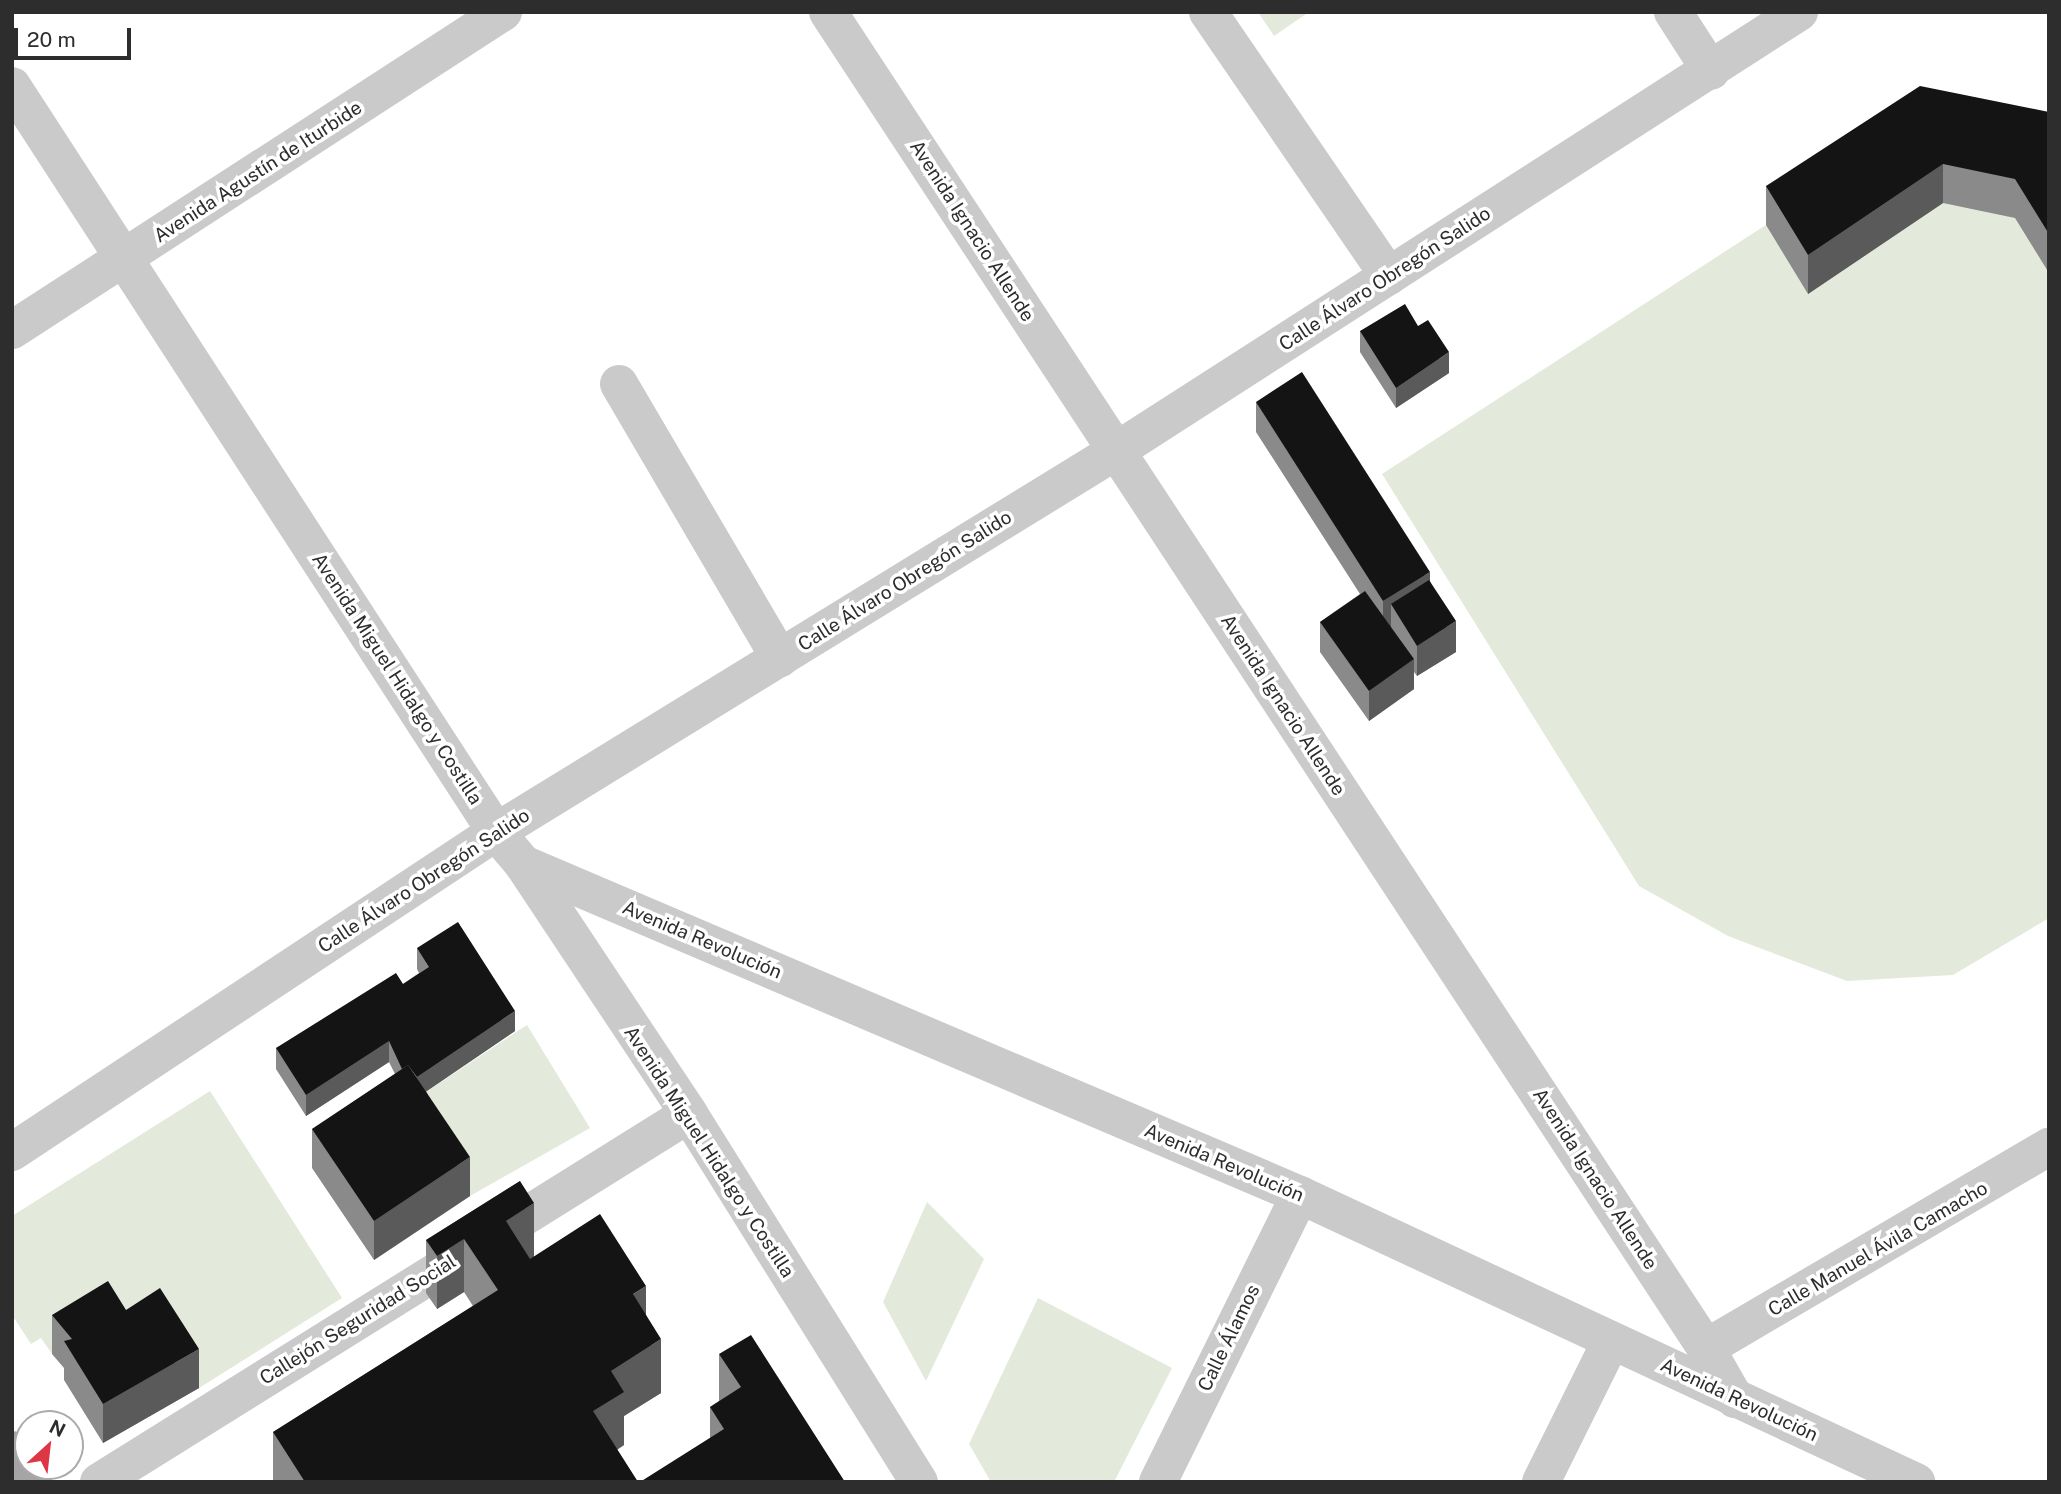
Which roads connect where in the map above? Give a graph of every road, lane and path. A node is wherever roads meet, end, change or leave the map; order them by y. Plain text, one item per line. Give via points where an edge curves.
1 (503, 12) edge
2 (828, 12) edge
3 (1208, 12) edge
4 (1673, 12) edge
5 (1799, 12) edge
6 (1711, 71) junction
7 (12, 86) edge
8 (124, 259) junction
9 (1389, 276) junction
10 (12, 330) edge
11 (619, 384) dead end
12 (1116, 451) junction
13 (780, 658) junction
14 (496, 832) junction
15 (523, 864) junction
16 (689, 1114) junction
17 (2049, 1147) edge
18 (12, 1152) edge
19 (1300, 1195) junction
20 (1611, 1341) junction
21 (1706, 1348) junction
22 (1735, 1399) junction
23 (12, 1450) edge
24 (33, 1482) edge
25 (99, 1482) edge
26 (919, 1482) edge
27 (1158, 1482) edge
28 (1541, 1482) edge
29 (1916, 1482) edge

1 - 8 street, Avenida Agustín de Iturbide
2 - 12 street, Avenida Ignacio Allende
3 - 9 street
4 - 6 street
5 - 6 street, Calle Álvaro Obregón Salido
6 - 9 street, Calle Álvaro Obregón Salido
7 - 8 street, Avenida Miguel Hidalgo y Costilla
8 - 10 street, Avenida Agustín de Iturbide
8 - 14 street, Avenida Miguel Hidalgo y Costilla
9 - 12 street, Calle Álvaro Obregón Salido
11 - 13 street
12 - 13 street, Calle Álvaro Obregón Salido
12 - 21 street, Avenida Ignacio Allende
13 - 14 street, Calle Álvaro Obregón Salido
14 - 15 street, Avenida Miguel Hidalgo y Costilla
14 - 18 street, Calle Álvaro Obregón Salido
15 - 16 street, Avenida Miguel Hidalgo y Costilla
15 - 19 street, Avenida Revolución
16 - 25 street, Callejón Seguridad Social
16 - 26 street, Avenida Miguel Hidalgo y Costilla
17 - 21 street, Calle Manuel Ávila Camacho
19 - 20 street, Avenida Revolución
19 - 27 street, Calle Álamos
20 - 22 street, Avenida Revolución
20 - 28 street
21 - 22 street, Avenida Ignacio Allende
22 - 29 street, Avenida Revolución
23 - 24 main road

